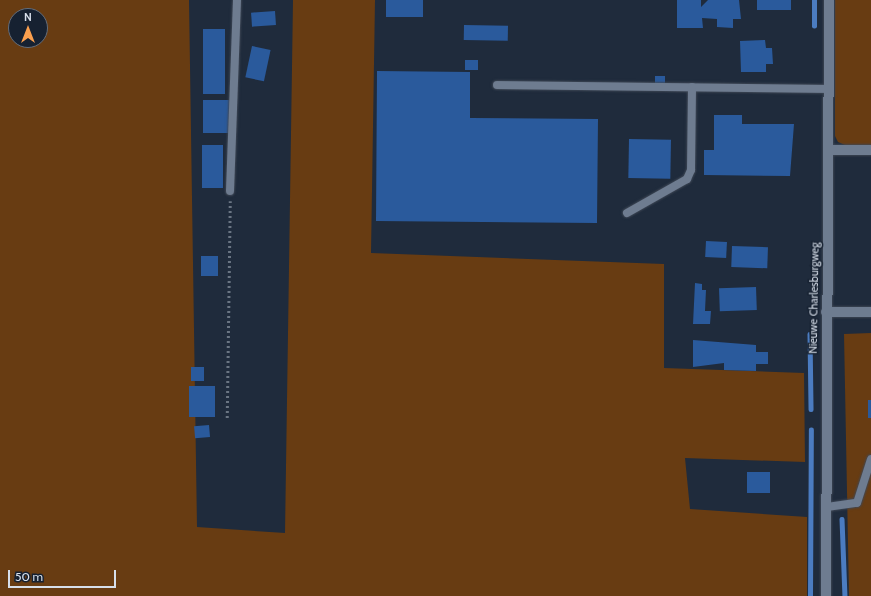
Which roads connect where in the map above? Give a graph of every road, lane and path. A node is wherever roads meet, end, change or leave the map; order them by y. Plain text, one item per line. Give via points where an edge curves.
1 (237, 0) edge
2 (829, 0) edge
3 (497, 85) dead end
4 (692, 87) junction
5 (828, 89) junction
6 (828, 150) junction
7 (871, 150) edge
8 (230, 191) joint
9 (627, 213) dead end
10 (826, 312) junction
11 (871, 312) edge
12 (227, 418) dead end
13 (871, 459) edge
14 (827, 507) junction
15 (826, 596) edge

1 - 8 lane
2 - 5 street, Nieuwe Charlesburgweg
3 - 4 lane
4 - 5 lane
4 - 9 lane via 690,170 687,179
5 - 6 street, Nieuwe Charlesburgweg
6 - 7 street
6 - 10 street, Nieuwe Charlesburgweg
8 - 12 path
10 - 11 street
10 - 14 street, Nieuwe Charlesburgweg
13 - 14 lane via 857,502
14 - 15 street, Nieuwe Charlesburgweg

